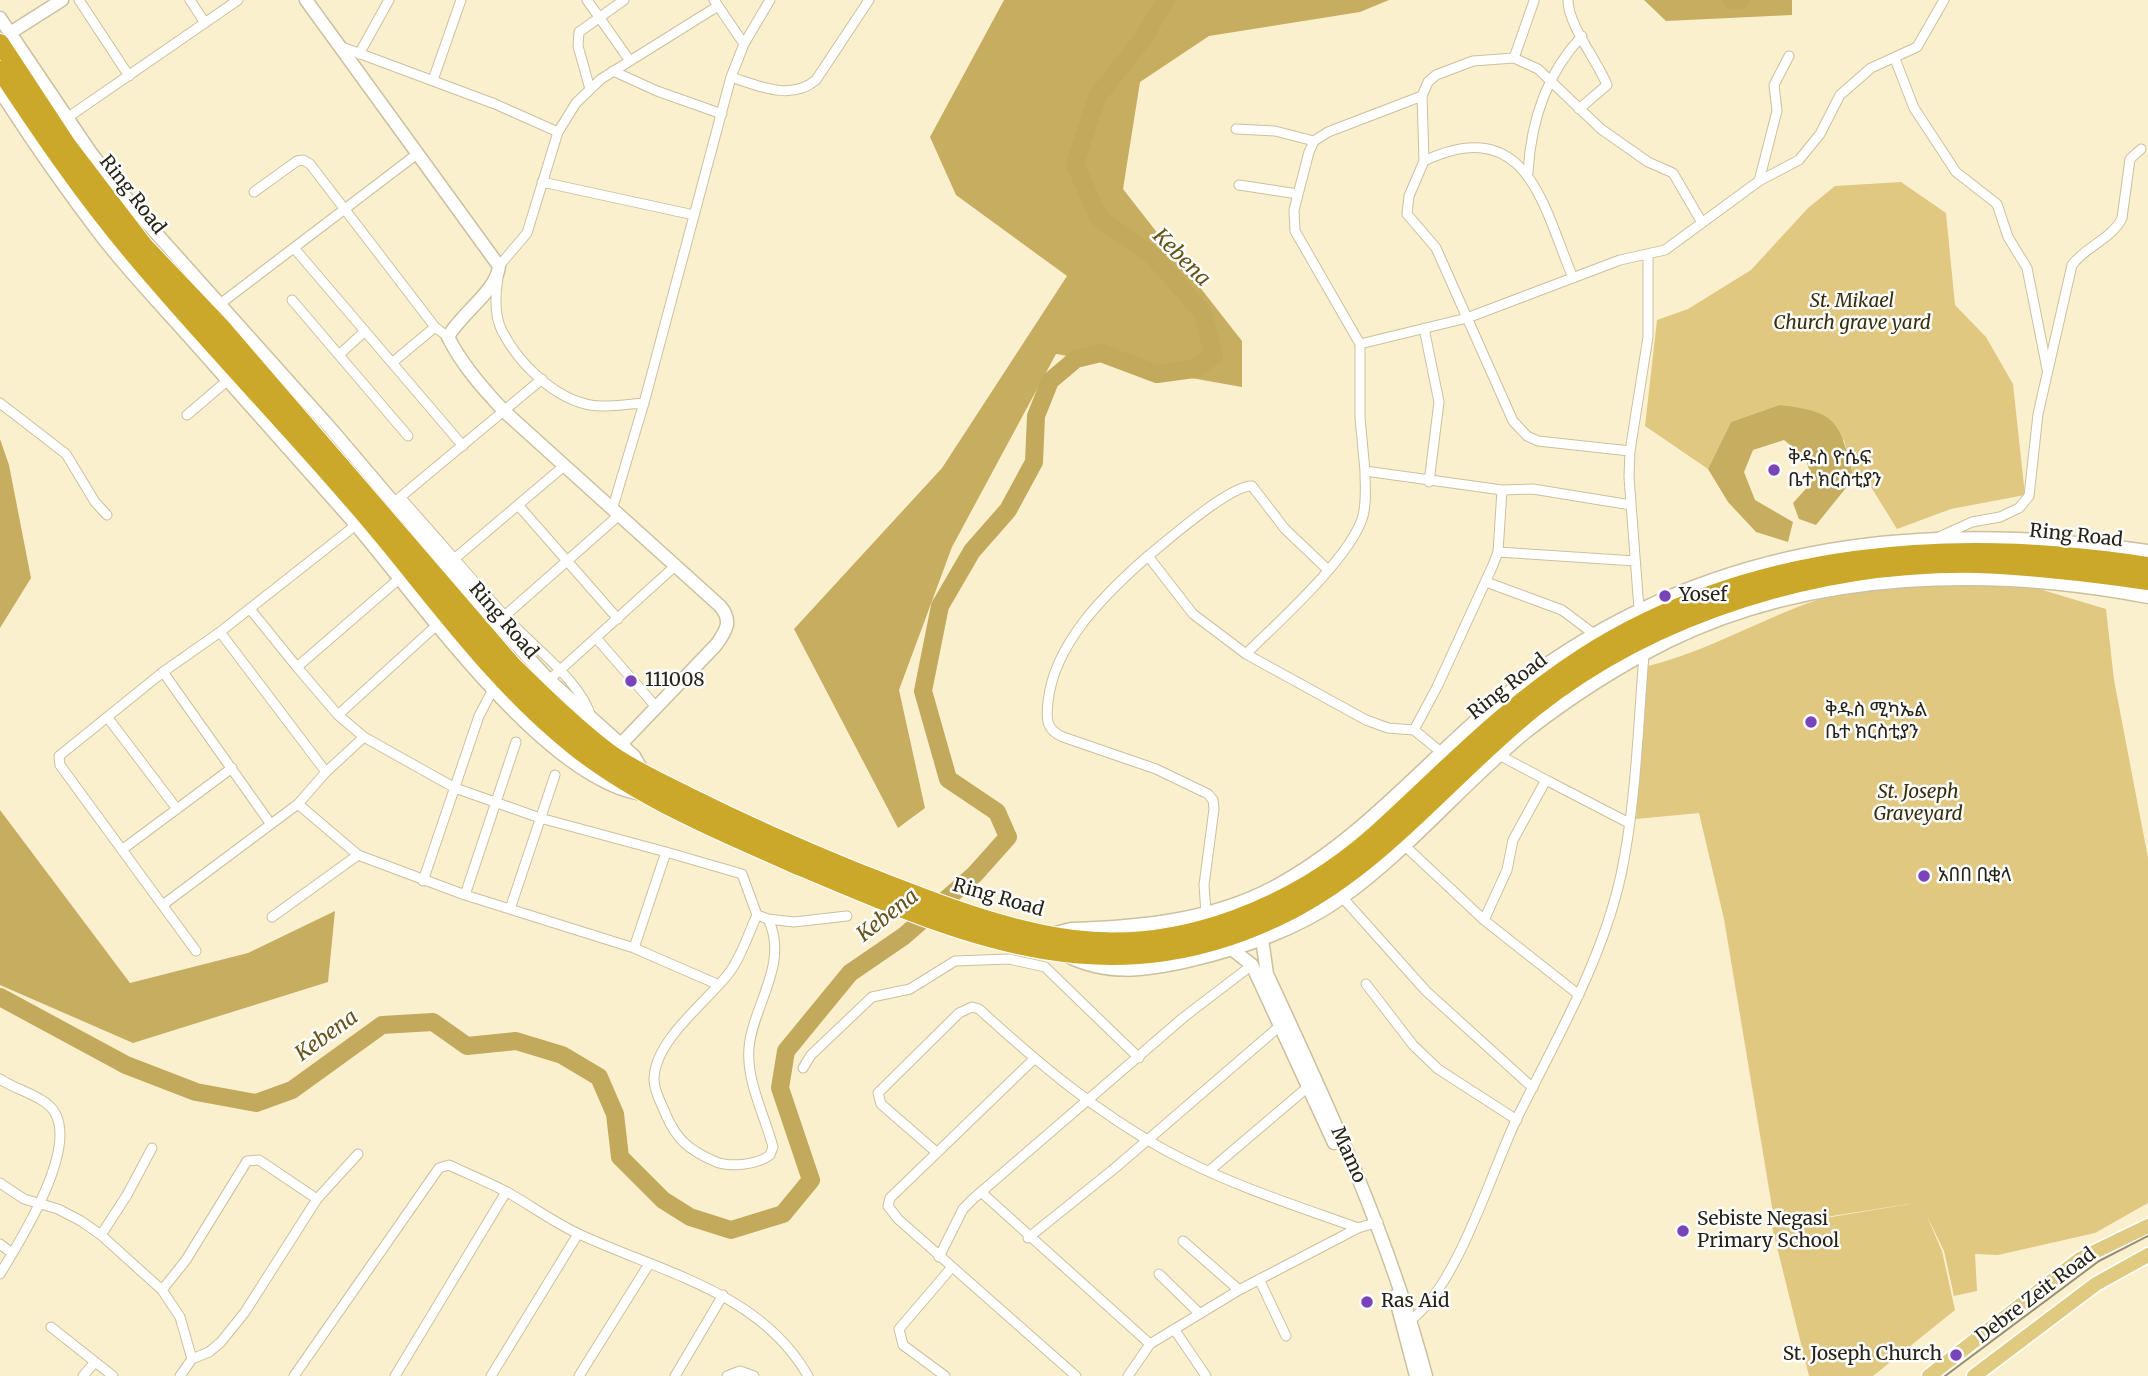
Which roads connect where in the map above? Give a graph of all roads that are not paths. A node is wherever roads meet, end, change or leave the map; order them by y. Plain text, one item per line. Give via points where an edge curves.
1 (62, 0) edge
2 (79, 0) edge
3 (190, 0) edge
4 (238, 0) edge
5 (306, 0) edge
6 (389, 0) edge
7 (461, 0) edge
8 (587, 0) edge
9 (624, 0) edge
10 (770, 0) edge
11 (869, 0) edge
12 (1568, 0) edge
13 (1944, 0) edge
14 (1534, 1) edge
15 (716, 3) edge
16 (48, 4) edge
17 (599, 17) junction
18 (0, 18) edge
19 (205, 23) junction
20 (1582, 36) junction
21 (5, 38) edge
22 (744, 44) junction
23 (339, 46) junction
24 (359, 54) junction
25 (1790, 57) dead end
26 (1514, 58) junction
27 (1895, 59) junction
28 (630, 61) junction
29 (0, 70) edge
30 (613, 71) junction
31 (130, 76) junction
32 (731, 76) junction
33 (433, 80) junction
34 (1549, 81) junction
35 (590, 89) junction
36 (0, 90) edge
37 (1422, 96) junction
38 (1578, 109) junction
39 (722, 114) junction
40 (67, 118) junction
41 (1236, 129) dead end
42 (558, 132) junction
43 (1314, 141) junction
44 (2141, 149) dead end
45 (417, 154) junction
46 (1424, 161) junction
47 (1528, 172) junction
48 (1759, 181) junction
49 (542, 182) junction
50 (1239, 185) dead end
51 (254, 192) dead end
52 (1298, 194) junction
53 (344, 210) junction
54 (694, 215) junction
55 (1701, 221) junction
56 (294, 248) junction
57 (1648, 256) junction
58 (499, 272) junction
59 (1573, 278) junction
60 (292, 300) dead end
61 (220, 304) junction
62 (1467, 318) junction
63 (435, 327) junction
64 (1424, 328) junction
65 (365, 331) junction
66 (448, 337) junction
67 (1360, 344) junction
68 (340, 354) junction
69 (393, 362) junction
70 (2047, 371) junction
71 (541, 379) junction
72 (228, 380) junction
73 (0, 403) edge
74 (644, 403) junction
75 (505, 412) junction
76 (187, 415) dead end
77 (408, 436) dead end
78 (463, 446) junction
79 (1630, 451) junction
80 (564, 466) junction
81 (1365, 471) junction
82 (1429, 482) junction
83 (1502, 490) junction
84 (397, 500) junction
85 (518, 505) junction
86 (1631, 505) junction
87 (615, 513) junction
88 (107, 515) dead end
89 (356, 525) junction
90 (1939, 537) junction
91 (2148, 551) edge
92 (1498, 552) junction
93 (1148, 556) junction
94 (451, 561) junction
95 (1634, 561) junction
96 (569, 562) junction
97 (2148, 566) edge
98 (674, 567) junction
99 (1327, 569) junction
100 (400, 578) junction
101 (2148, 581) edge
102 (1486, 582) junction
103 (2148, 597) edge
104 (250, 609) junction
105 (1639, 609) junction
106 (618, 619) junction
107 (500, 620) junction
108 (438, 624) junction
109 (220, 632) junction
110 (1594, 634) junction
111 (597, 639) junction
112 (1246, 654) junction
113 (1644, 654) junction
114 (297, 667) junction
115 (559, 671) junction
116 (163, 672) junction
117 (549, 680) junction
118 (493, 689) junction
119 (657, 708) junction
120 (338, 715) junction
121 (108, 718) junction
122 (592, 719) junction
123 (1414, 730) junction
124 (365, 737) junction
125 (516, 742) dead end
126 (621, 744) junction
127 (1441, 752) junction
128 (1499, 755) junction
129 (232, 768) junction
130 (326, 772) junction
131 (645, 774) junction
132 (555, 775) dead end
133 (1546, 780) junction
134 (455, 788) junction
135 (650, 795) junction
136 (299, 804) junction
137 (498, 804) junction
138 (177, 809) junction
139 (540, 818) junction
140 (270, 823) junction
141 (1629, 823) junction
142 (756, 838) junction
143 (1404, 845) junction
144 (124, 849) junction
145 (666, 852) junction
146 (358, 855) junction
147 (423, 881) junction
148 (465, 895) junction
149 (1342, 897) junction
150 (164, 904) junction
151 (510, 909) junction
152 (1206, 914) junction
153 (757, 915) junction
154 (847, 916) dead end
155 (272, 917) dead end
156 (768, 919) junction
157 (1484, 920) junction
158 (1049, 934) junction
159 (1262, 939) junction
160 (634, 948) junction
161 (1233, 950) junction
162 (196, 951) dead end
163 (1065, 955) junction
164 (1252, 965) junction
165 (1366, 984) dead end
166 (719, 985) junction
167 (1578, 995) junction
168 (1281, 1025) junction
169 (1139, 1058) junction
170 (1034, 1059) junction
171 (803, 1068) dead end
172 (0, 1079) edge
173 (1309, 1086) junction
174 (1533, 1088) junction
175 (1088, 1102) junction
176 (1517, 1120) junction
177 (1147, 1140) junction
178 (152, 1148) dead end
179 (935, 1150) junction
180 (358, 1154) dead end
181 (1209, 1171) junction
182 (0, 1183) edge
183 (506, 1192) junction
184 (981, 1192) junction
185 (317, 1199) junction
186 (38, 1204) junction
187 (1368, 1225) junction
188 (2148, 1226) edge
189 (579, 1234) junction
190 (101, 1235) junction
191 (1028, 1238) junction
192 (1183, 1241) dead end
193 (0, 1244) edge
194 (12, 1253) junction
195 (2148, 1256) edge
196 (939, 1257) junction
197 (649, 1264) junction
198 (952, 1267) junction
199 (0, 1274) edge
200 (1158, 1274) dead end
201 (1259, 1279) junction
202 (162, 1290) junction
203 (1239, 1290) junction
204 (723, 1295) junction
205 (1199, 1313) junction
206 (1407, 1322) junction
207 (51, 1327) dead end
208 (1174, 1329) junction
209 (1286, 1336) dead end
210 (1150, 1344) junction
211 (192, 1359) junction
212 (94, 1362) junction
213 (298, 1375) edge
214 (83, 1376) edge
215 (113, 1376) edge
216 (180, 1376) edge
217 (395, 1376) edge
218 (491, 1376) edge
219 (579, 1376) edge
220 (676, 1376) edge
221 (727, 1376) edge
222 (754, 1376) edge
223 (808, 1376) edge
224 (945, 1376) edge
225 (1076, 1376) edge
226 (1128, 1376) edge
227 (1206, 1376) edge
228 (1416, 1376) edge
229 (1426, 1376) edge
230 (1929, 1376) edge
231 (1974, 1376) edge

1 - 16 street
2 - 31 street
3 - 19 street
4 - 19 street
5 - 23 street
6 - 24 street
7 - 33 street
8 - 17 street
9 - 17 street
10 - 22 street
11 - 32 street via 806,89 767,88
12 - 20 street via 1569,14
13 - 27 street via 1917,47
14 - 26 street
15 - 22 street
15 - 28 street
16 - 21 street
17 - 28 street
17 - 35 street via 577,38
18 - 21 street
19 - 31 street
20 - 34 street
20 - 38 street via 1608,85
21 - 40 street
21 - 131 highway, Ring Road via 67,145 144,246 231,338 513,666 606,750
22 - 32 street
23 - 24 street
23 - 45 street
24 - 33 street
25 - 48 street via 1774,85 1777,111
26 - 34 street via 1538,69
26 - 37 street via 1473,61 1445,71 1432,78
27 - 48 street via 1860,75 1840,94 1809,150
27 - 70 street via 1914,108 1956,172 1997,204 2008,237 2027,268
28 - 30 street
29 - 135 highway, Ring Road via 127,246 355,503 501,678 581,751
30 - 35 street
30 - 39 street
31 - 40 street
32 - 39 street
33 - 42 street
34 - 38 street
34 - 47 street via 1530,138
35 - 42 street
36 - 72 street via 104,239
37 - 43 street
37 - 46 street
38 - 55 street via 1648,162 1672,173
39 - 54 street
40 - 61 street via 139,214
41 - 43 street via 1275,131
42 - 49 street
43 - 52 street
44 - 70 street via 2130,159 2118,226 2072,265
45 - 53 street
45 - 58 street
46 - 47 street via 1473,148 1514,160
46 - 62 street via 1409,196 1407,214 1436,248
47 - 59 street via 1543,198
48 - 55 street
49 - 54 street
49 - 58 street via 527,233
50 - 52 street
51 - 53 street via 303,160
52 - 67 street via 1293,220 1296,231
53 - 56 street
53 - 63 street
54 - 74 street
55 - 57 street via 1665,250
56 - 61 street
56 - 65 street
57 - 59 street via 1620,260
57 - 79 street via 1648,337
58 - 66 street
58 - 71 street via 495,297 502,331
59 - 62 street
60 - 68 street
61 - 84 street
62 - 64 street
62 - 79 street via 1500,396 1527,436
63 - 66 street
63 - 69 street
64 - 67 street
64 - 82 street via 1440,402
65 - 68 street
65 - 69 street
66 - 75 street
67 - 81 street
68 - 77 street
69 - 78 street
70 - 90 street via 2029,496 2020,508
71 - 74 street via 556,392 593,406
71 - 75 street
72 - 76 street
72 - 89 street
73 - 88 street via 66,454
74 - 87 street
75 - 78 street
75 - 80 street
78 - 84 street
79 - 86 street
80 - 85 street
80 - 87 street
81 - 82 street
81 - 99 street via 1362,519
82 - 83 street
83 - 86 street via 1534,489
83 - 92 street
84 - 94 street
85 - 94 street
85 - 96 street
86 - 95 street
87 - 96 street
87 - 98 street
89 - 100 street
89 - 104 street
90 - 91 street via 2053,540
90 - 105 street via 1803,554 1718,578
92 - 95 street
92 - 102 street
93 - 99 street via 1244,485 1252,486 1285,529
93 - 112 street via 1193,614
93 - 152 street via 1093,610 1056,666 1049,683 1048,725 1053,733 1156,769 1208,794 1214,809 1204,885
94 - 107 street
95 - 105 street
96 - 106 street
96 - 107 street
97 - 158 highway, Ring Road via 2024,551 1944,551 1881,555 1802,568 1738,585 1655,617 1548,681 1489,727 1371,838 1275,903 1195,931 1150,938 1107,941
98 - 106 street
98 - 119 street via 720,606 728,626
99 - 112 street
100 - 108 street
100 - 114 street
101 - 163 highway, Ring Road via 1972,564 1838,575 1733,602 1657,634 1568,683 1494,742 1370,858 1295,908 1251,929 1174,951
102 - 110 street via 1562,610
102 - 123 street
103 - 113 street via 1998,580 1870,585 1743,612
104 - 109 street
104 - 114 street
105 - 110 street
106 - 111 street
107 - 115 street
107 - 117 street
108 - 118 street
108 - 120 street
109 - 116 street
109 - 130 street
110 - 127 street via 1537,671
111 - 115 street
111 - 119 street
112 - 123 street via 1366,720
113 - 128 street via 1566,702
113 - 141 street
114 - 120 street
115 - 117 street
115 - 122 street via 585,701
116 - 121 street
116 - 129 street
117 - 122 street
118 - 134 street
118 - 135 street via 589,773 623,792
119 - 126 street
120 - 124 street
121 - 138 street
121 - 144 street via 62,751 58,760
122 - 126 street
123 - 127 street
124 - 130 street
124 - 134 street
125 - 137 street
126 - 131 street
127 - 152 street via 1306,869 1273,888
128 - 133 street
128 - 143 street
129 - 138 street
129 - 140 street
130 - 136 street
131 - 142 highway, Ring Road
132 - 139 street
133 - 141 street
133 - 157 street via 1513,841 1507,870
134 - 137 street
134 - 147 street
135 - 142 highway, Ring Road
136 - 140 street
136 - 146 street
137 - 139 street
137 - 148 street
138 - 144 street
139 - 145 street
139 - 151 street
140 - 150 street
141 - 167 street via 1607,922
142 - 158 highway, Ring Road via 934,902
142 - 163 highway, Ring Road via 920,916 1007,945
143 - 149 street
143 - 157 street
144 - 150 street
145 - 153 street via 742,874
145 - 160 street
146 - 147 street
146 - 155 street
147 - 148 street
148 - 151 street
149 - 159 street
149 - 174 street via 1426,991
150 - 162 street
151 - 160 street
152 - 158 street
153 - 156 street
153 - 166 street via 737,960
154 - 156 street via 794,922
156 - 166 street via 776,939 775,952 748,1047 749,1066 774,1147 770,1155 756,1162 720,1164 691,1150 672,1130 653,1083 659,1060 673,1037
157 - 167 street
159 - 161 street
159 - 187 street, Mamo via 1267,974
160 - 166 street
161 - 163 street via 1149,969 1116,970 1096,968
161 - 164 street
164 - 168 street
164 - 169 street via 1193,1009
165 - 176 street via 1413,1045 1438,1069
167 - 174 street
168 - 173 street
168 - 177 street
169 - 171 street via 1045,967 1009,959 955,961 910,989 872,997
169 - 175 street
170 - 175 street
170 - 179 street
170 - 179 street via 979,1009 958,1013 877,1098
172 - 186 street via 48,1104 56,1114 57,1154
173 - 181 street
173 - 187 street
174 - 176 street
175 - 177 street
175 - 184 street
176 - 206 street via 1452,1266
177 - 181 street
177 - 191 street
178 - 190 street
179 - 196 street via 890,1198 888,1206
180 - 185 street
181 - 187 street
182 - 186 street
183 - 189 street
183 - 213 street via 442,1165
183 - 217 street
184 - 191 street
184 - 196 street via 963,1209
185 - 202 street via 258,1160 247,1161 186,1260
185 - 211 street via 245,1312 209,1352
186 - 190 street via 58,1209
186 - 194 street
187 - 201 street
187 - 206 street, Mamo
188 - 230 main road, Debre Zeit Road via 2080,1259
189 - 197 street
189 - 218 street
190 - 202 street
191 - 210 street
192 - 203 street
193 - 194 street
194 - 199 street
195 - 231 main road, Debre Zeit Road via 2096,1284
196 - 198 street
197 - 204 street
197 - 219 street
198 - 224 street via 899,1329 903,1345
198 - 225 street
200 - 205 street
201 - 203 street
201 - 209 street
202 - 211 street via 180,1317
203 - 205 street
204 - 220 street
204 - 223 street via 751,1311 785,1341
205 - 208 street
206 - 228 street
206 - 229 street, Mamo
207 - 212 street
208 - 210 street
208 - 227 street
210 - 226 street
211 - 216 street
212 - 214 street
212 - 215 street
221 - 222 street via 740,1371

